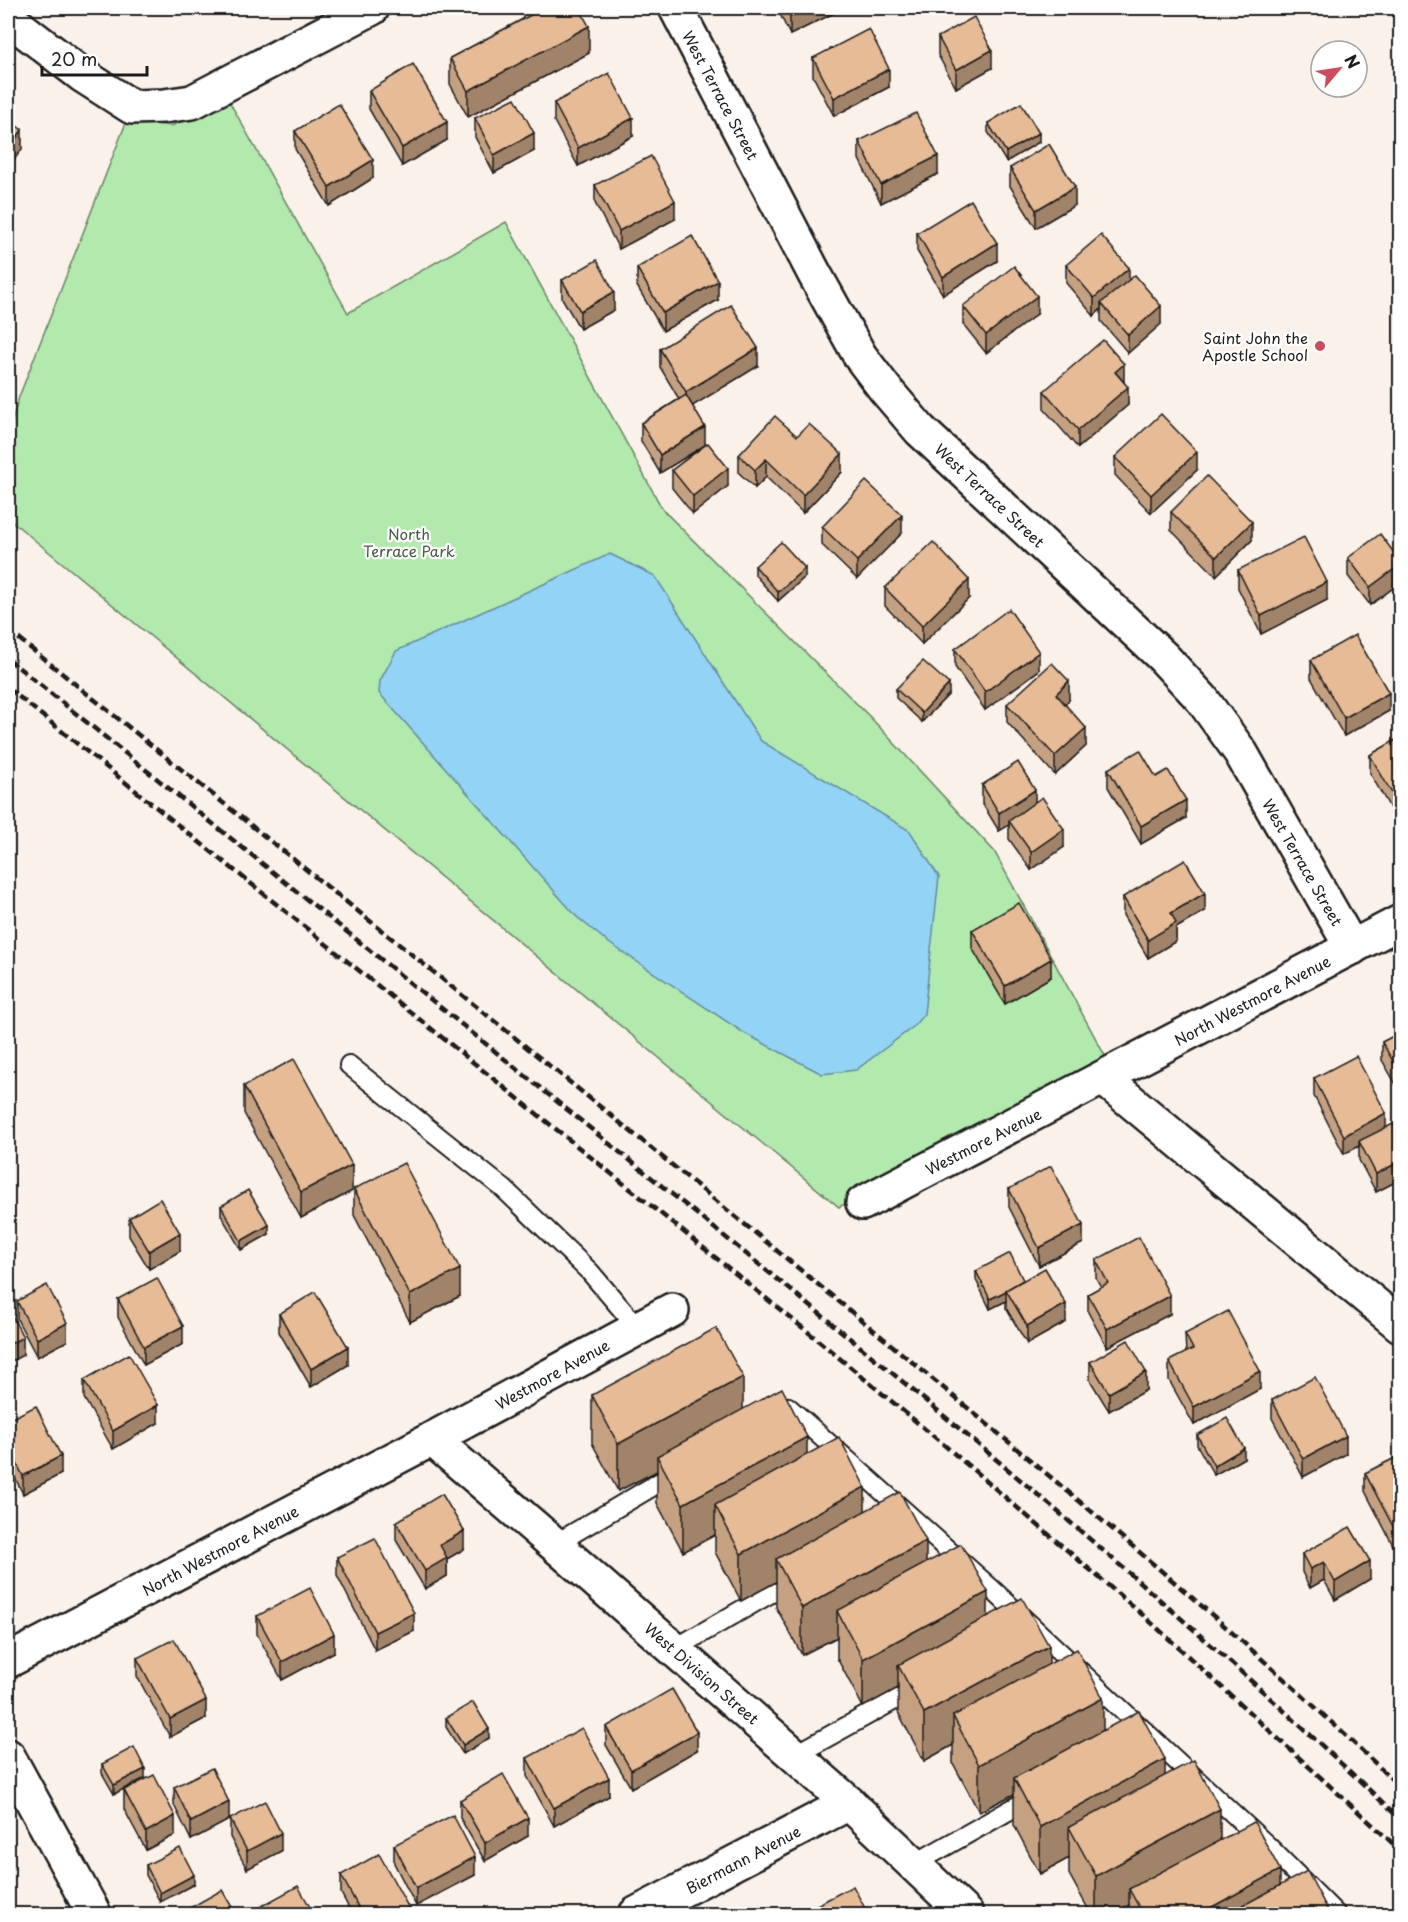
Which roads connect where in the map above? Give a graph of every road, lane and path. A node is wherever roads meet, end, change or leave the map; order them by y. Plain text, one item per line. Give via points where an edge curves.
1 (372, 8) edge
2 (676, 8) edge
3 (8, 18) edge
4 (1401, 922) edge
5 (1352, 948) junction
6 (349, 1065) dead end
7 (1103, 1078) junction
8 (863, 1203) dead end
9 (672, 1310) dead end
10 (1401, 1326) edge
11 (637, 1327) junction
12 (757, 1425) edge
13 (432, 1439) junction
14 (697, 1461) edge
15 (908, 1514) junction
16 (888, 1526) edge
17 (555, 1544) junction
18 (810, 1571) edge
19 (1029, 1624) junction
20 (1008, 1636) edge
21 (674, 1648) junction
22 (8, 1661) edge
23 (936, 1676) edge
24 (795, 1755) junction
25 (8, 1756) edge
26 (1051, 1787) edge
27 (849, 1803) junction
28 (1262, 1840) junction
29 (1242, 1852) edge
30 (914, 1864) junction
31 (94, 1914) edge
32 (636, 1914) edge
33 (966, 1914) edge
34 (1336, 1914) edge

1 - 3 street via 192,102 132,107 82,75
2 - 5 street, West Terrace Street via 860,356 920,430 1163,657 1202,699 1241,753
4 - 5 street, North Westmore Avenue
5 - 7 street, North Westmore Avenue
6 - 11 lane via 504,1189 590,1272
7 - 8 street, Westmore Avenue
7 - 10 street
9 - 11 street, Westmore Avenue
11 - 13 street, Westmore Avenue
12 - 15 lane via 788,1407
13 - 17 street, West Division Street
13 - 22 street, North Westmore Avenue
14 - 17 lane
15 - 16 lane
15 - 19 lane
17 - 21 street, West Division Street
18 - 21 lane
19 - 20 lane
19 - 28 lane via 1136,1733
21 - 24 street, West Division Street
23 - 24 lane
24 - 27 street, West Division Street
25 - 31 street
26 - 30 lane
27 - 30 street, West Division Street
27 - 32 street, Biermann Avenue
28 - 29 lane
28 - 34 lane
30 - 33 street, West Division Street

